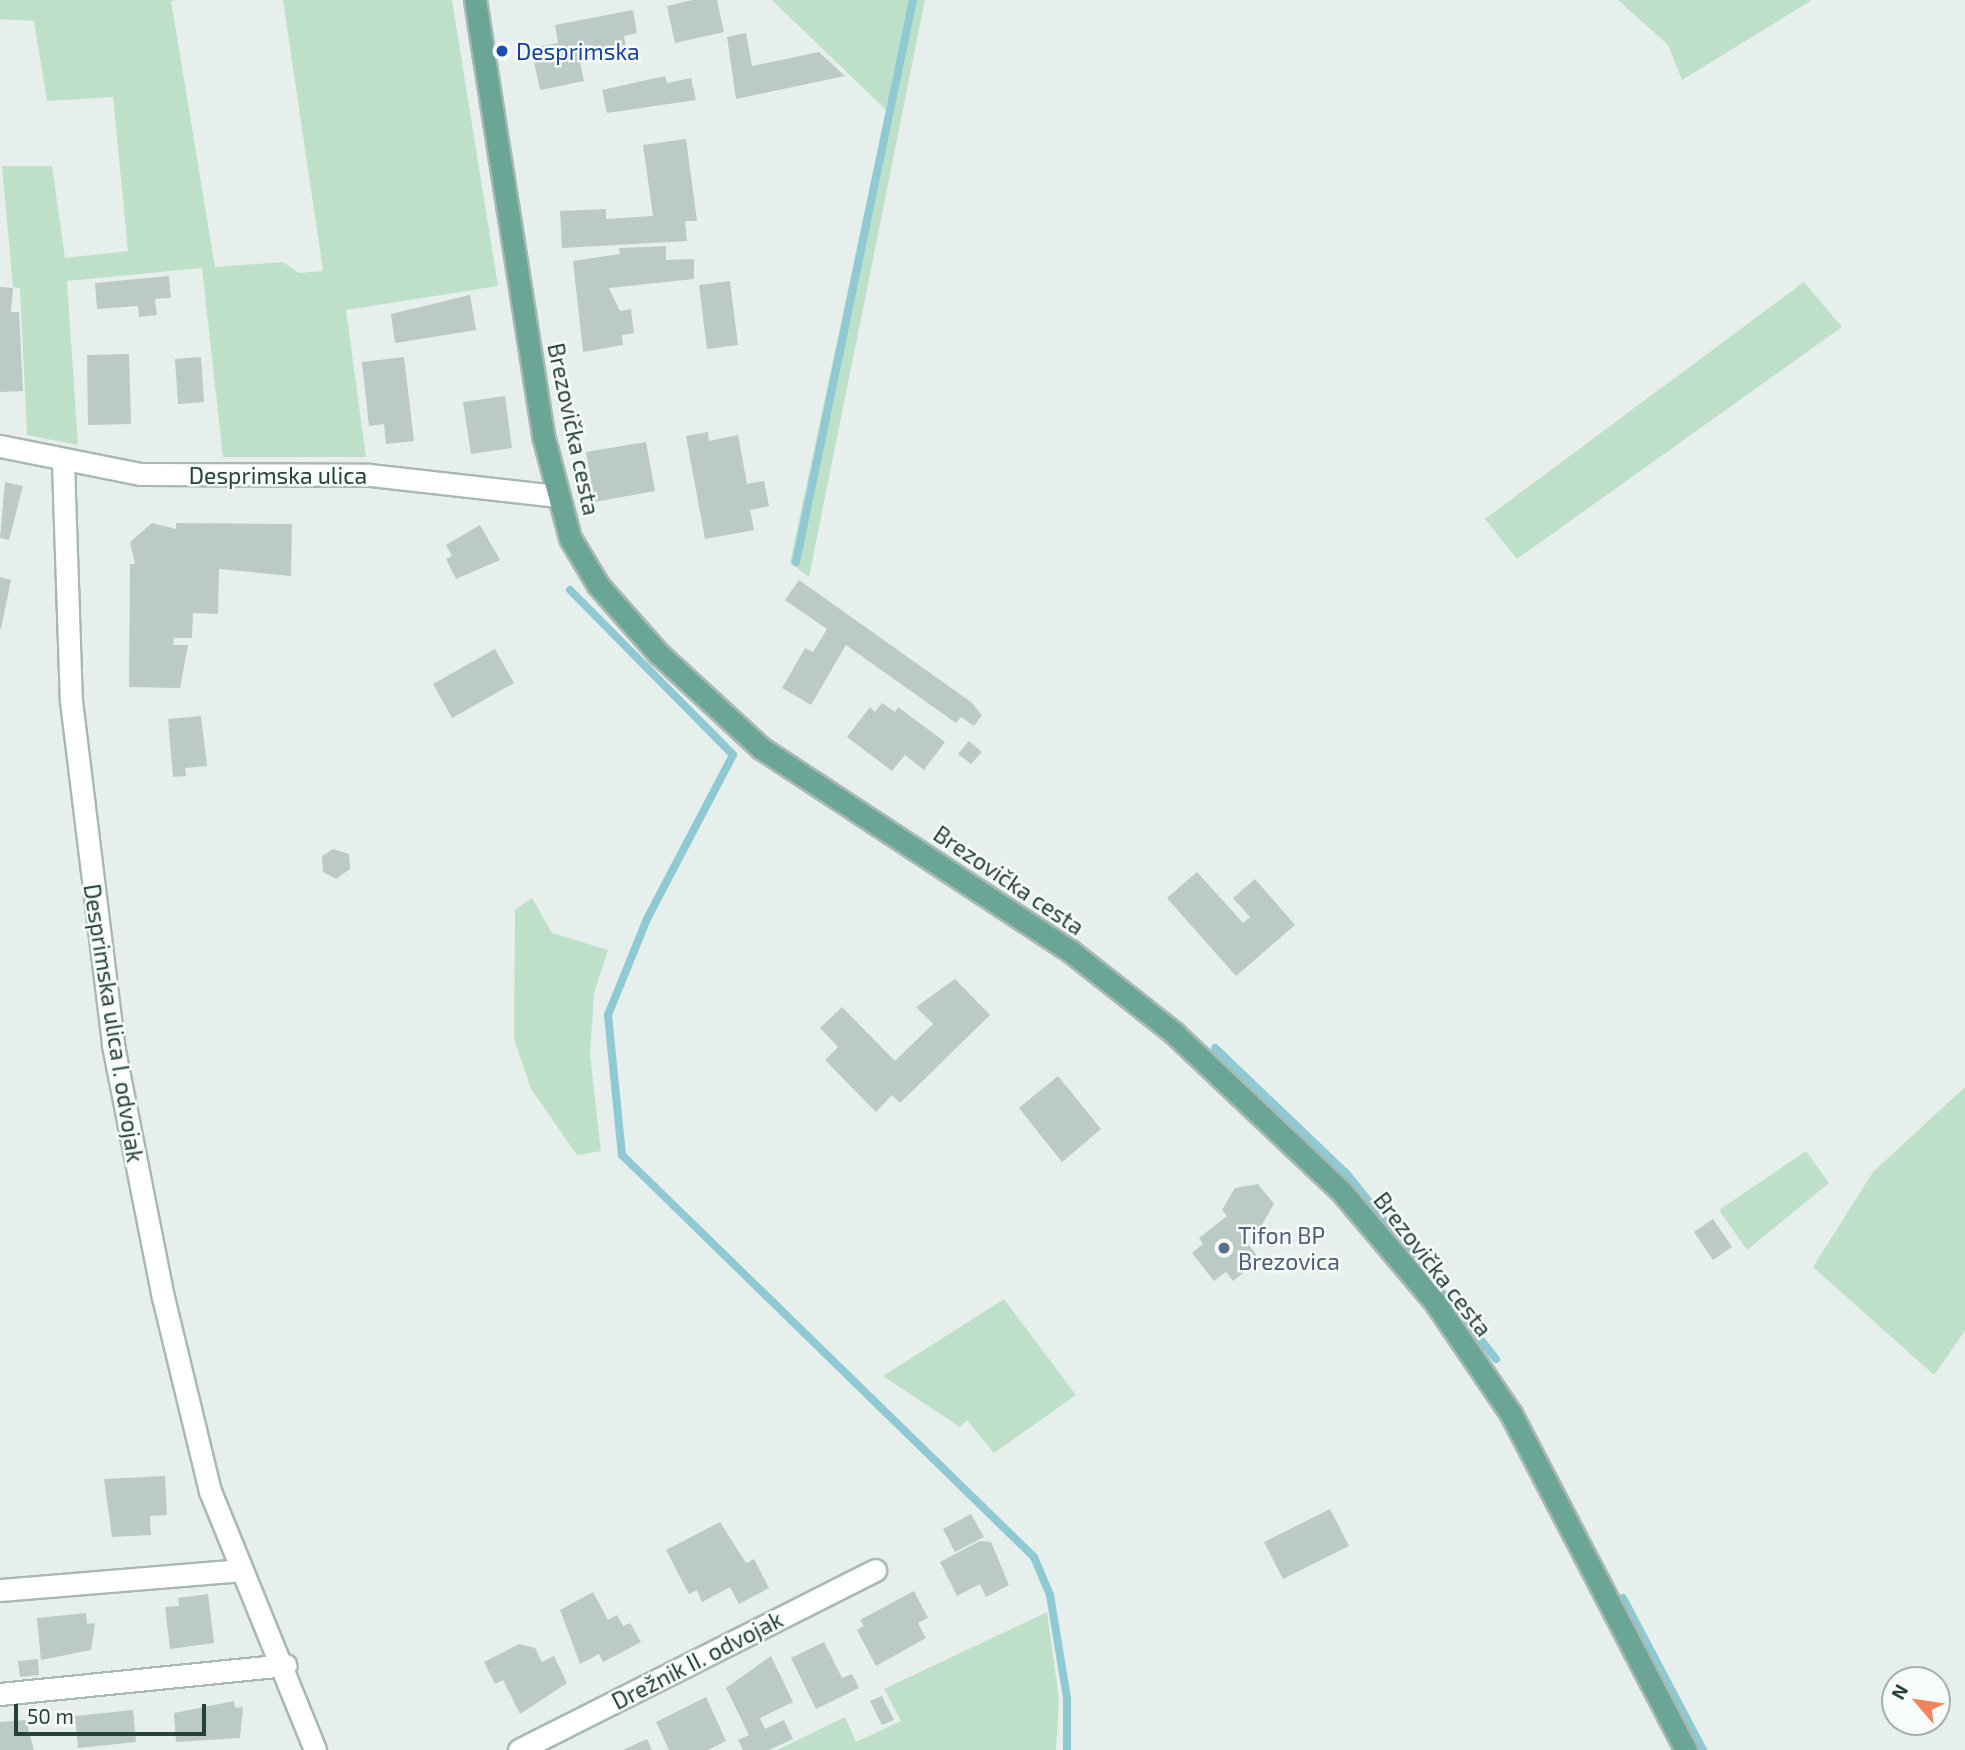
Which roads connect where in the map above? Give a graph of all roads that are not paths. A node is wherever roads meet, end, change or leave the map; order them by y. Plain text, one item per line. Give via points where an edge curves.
1 (475, 0) edge
2 (0, 446) edge
3 (63, 463) junction
4 (557, 496) junction
5 (241, 1570) junction
6 (874, 1570) dead end
7 (0, 1590) edge
8 (286, 1665) junction
9 (0, 1694) edge
10 (315, 1750) edge
11 (519, 1750) edge
12 (1686, 1750) edge

1 - 4 main road, Brezovička cesta
2 - 3 street, Desprimska ulica
3 - 4 street, Desprimska ulica via 140,474 370,475
3 - 5 street, Desprimska ulica I. odvojak via 71,701 113,1045 188,1404 210,1491
4 - 12 main road, Brezovička cesta via 570,538 598,585 726,719 1069,950 1174,1033 1342,1192 1435,1302 1511,1414
5 - 7 street
5 - 8 street, Desprimska ulica I. odvojak
6 - 11 street, Drežnik II. odvojak
8 - 9 street
8 - 10 street, Desprimska ulica I. odvojak

